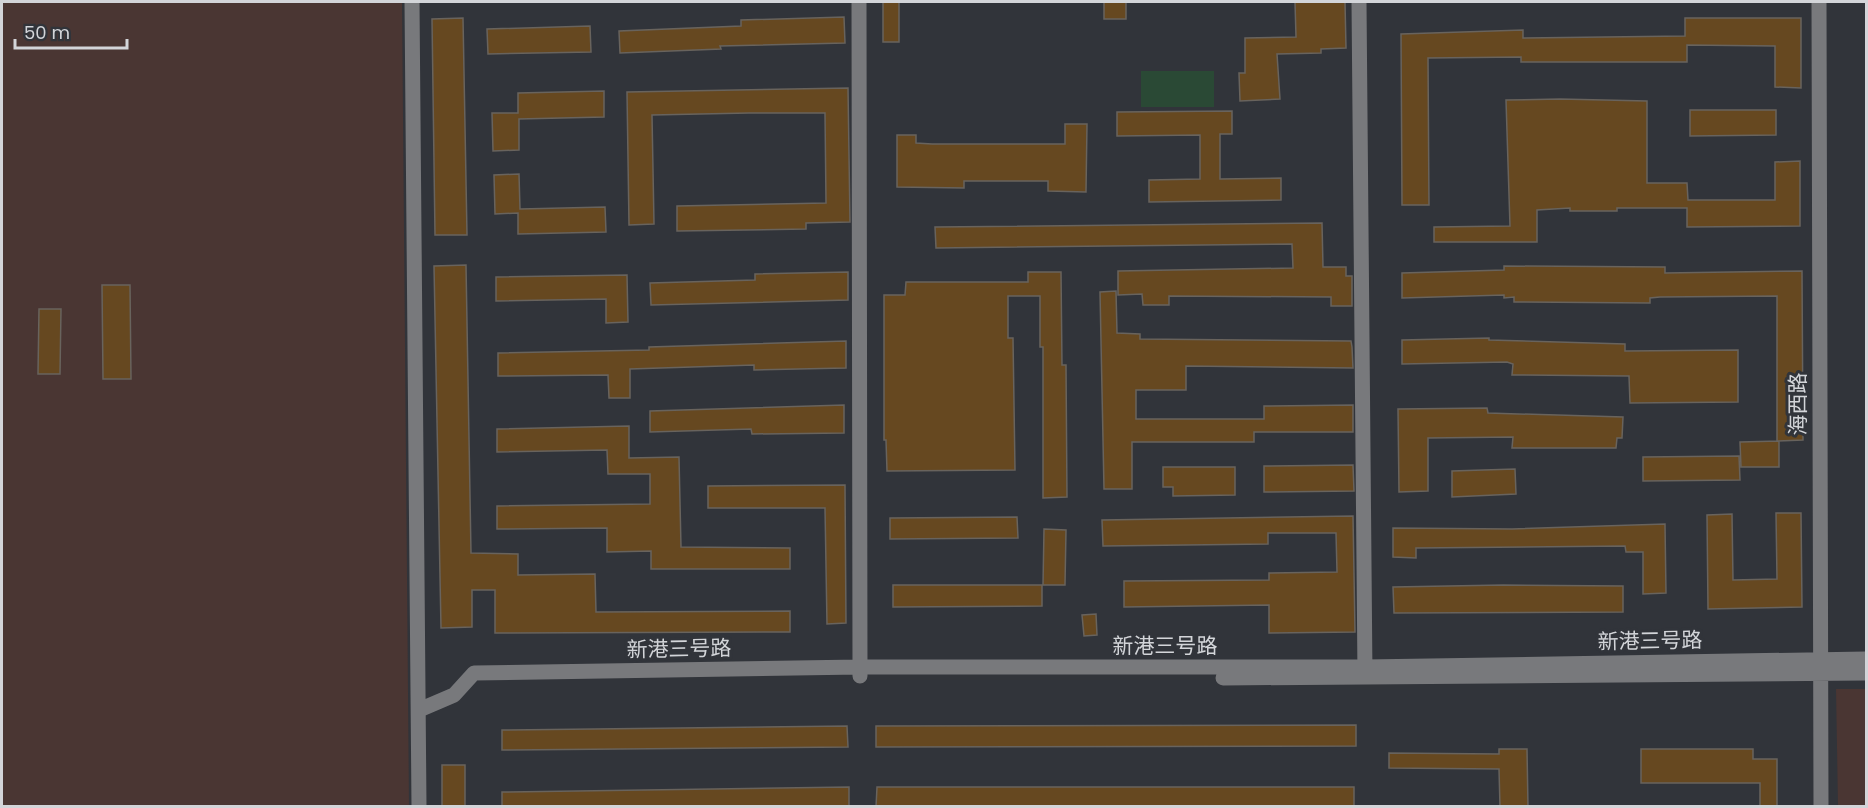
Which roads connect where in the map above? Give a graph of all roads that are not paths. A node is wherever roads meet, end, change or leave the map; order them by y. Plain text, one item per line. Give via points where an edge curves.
1 (412, 2) edge
2 (859, 2) edge
3 (1359, 2) edge
4 (1819, 2) edge
5 (1830, 2) edge
6 (1866, 659) edge
7 (1823, 666) junction
8 (860, 672) junction
9 (1365, 672) junction
10 (1866, 673) edge
11 (419, 710) junction
12 (419, 807) edge
13 (1821, 807) edge
14 (1829, 807) edge

1 - 11 street
2 - 8 street
3 - 9 street
4 - 7 street, 海西路
5 - 7 street, 海西路
6 - 7 street, 新港三号路
7 - 9 street, 新港三号路
7 - 10 street, 新港三号路
7 - 13 street, 海西路
7 - 14 street, 海西路
8 - 9 street, 新港三号路
8 - 11 street, 新港三号路 via 474,673 454,696
11 - 12 street

